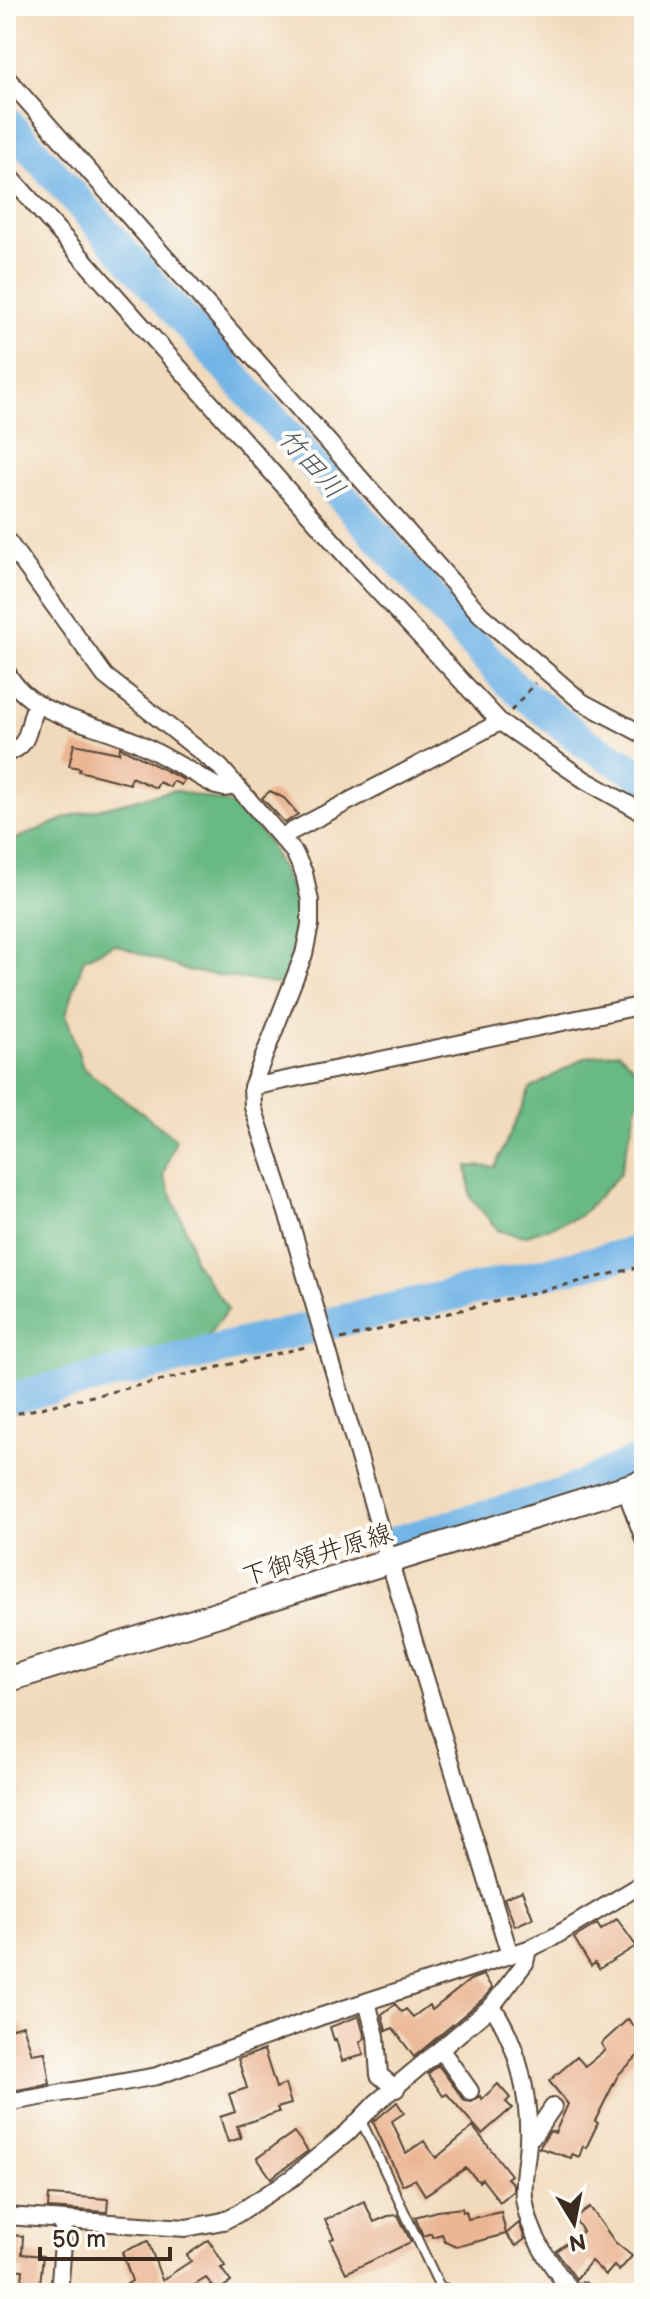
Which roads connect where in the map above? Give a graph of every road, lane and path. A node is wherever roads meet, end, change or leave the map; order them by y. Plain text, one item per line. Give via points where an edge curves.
1 (638, 6) edge
2 (644, 28) edge
3 (6, 77) edge
4 (6, 172) edge
5 (6, 539) edge
6 (6, 671) edge
7 (542, 676) dead end
8 (36, 705) junction
9 (503, 720) junction
10 (644, 735) edge
11 (6, 753) edge
12 (236, 786) junction
13 (644, 813) edge
14 (281, 837) junction
15 (644, 1005) edge
16 (252, 1087) junction
17 (634, 1485) edge
18 (644, 1539) edge
19 (389, 1560) junction
20 (6, 1680) edge
21 (644, 1883) edge
22 (528, 1949) junction
23 (510, 1955) junction
24 (367, 2002) junction
25 (488, 2010) junction
26 (441, 2050) junction
27 (513, 2083) dead end
28 (396, 2089) junction
29 (470, 2091) dead end
30 (6, 2103) edge
31 (553, 2107) dead end
32 (358, 2121) junction
33 (528, 2139) junction
34 (6, 2216) edge
35 (60, 2221) junction
36 (570, 2292) edge
37 (59, 2293) edge
38 (445, 2293) edge
39 (592, 2293) edge

1 - 2 path
3 - 10 street via 481,615 582,702
4 - 9 street via 362,574
5 - 12 street via 105,676 220,767
6 - 8 street
7 - 9 path
8 - 11 street via 25,742
8 - 12 street via 132,741 216,786
9 - 13 street via 585,780
9 - 14 street
12 - 14 street
14 - 16 street via 304,873 310,925 304,954
15 - 16 street
16 - 19 street via 253,1107
17 - 18 street
17 - 19 main road, 下御領井原線
19 - 20 main road, 下御領井原線
19 - 23 street
21 - 22 street
22 - 23 street
22 - 25 street via 525,1963
23 - 24 street
24 - 28 street via 379,2075
24 - 30 street via 157,2076
25 - 26 street
25 - 27 street
25 - 33 street via 513,2047 520,2069
26 - 28 street
26 - 29 street
28 - 32 street
31 - 33 street
32 - 35 street via 292,2178 223,2221 186,2228
32 - 38 lane
33 - 36 street via 523,2196 530,2223 540,2250
34 - 35 street
35 - 37 street via 64,2231
36 - 39 lane via 583,2287

